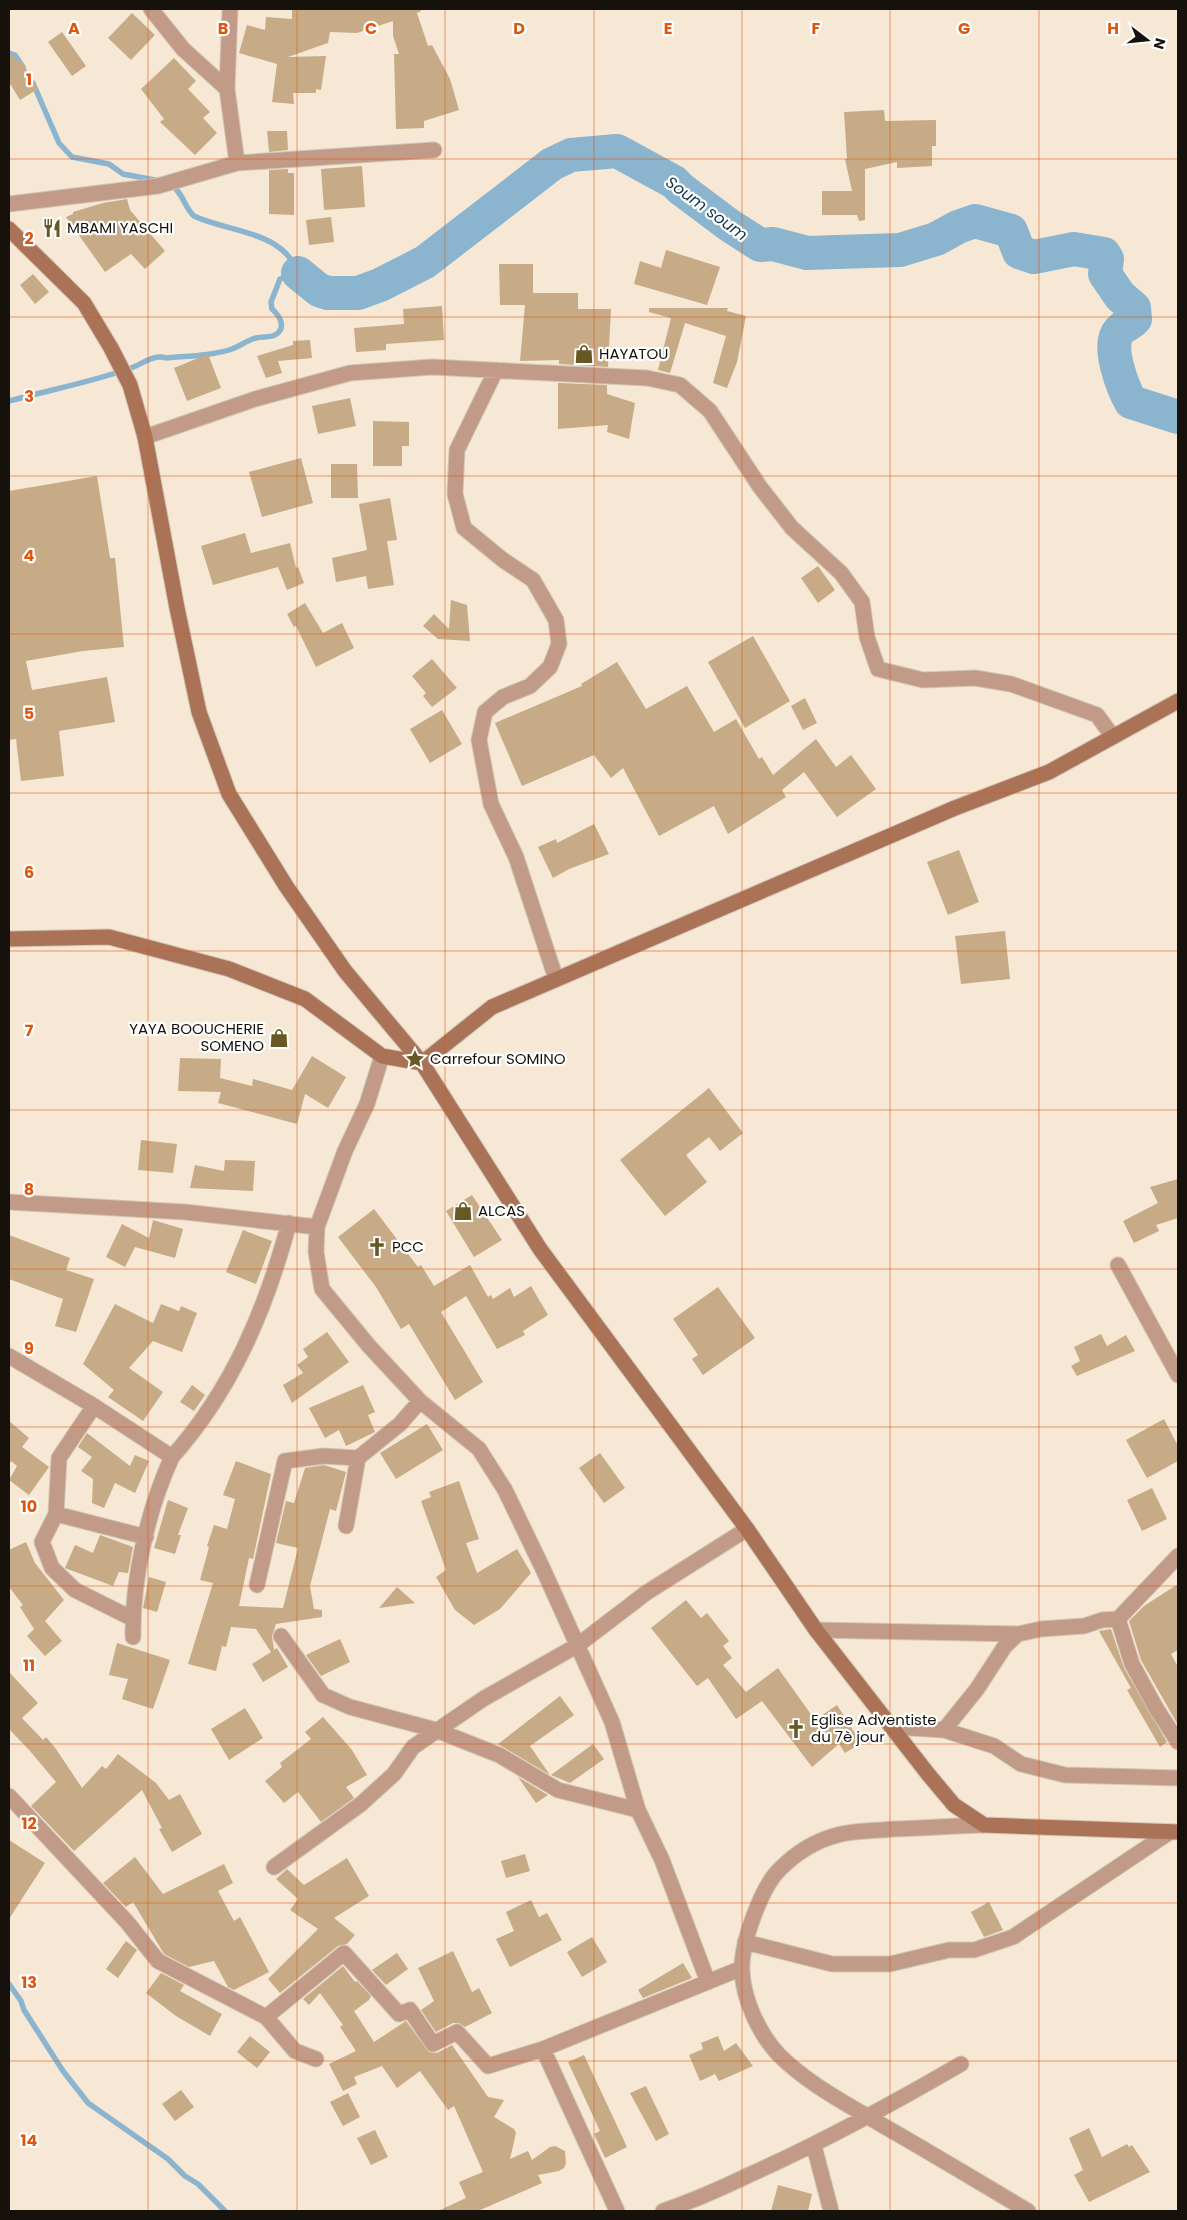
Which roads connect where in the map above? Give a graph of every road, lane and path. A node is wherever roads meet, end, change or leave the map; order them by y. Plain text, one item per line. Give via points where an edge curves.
1 (151, 9) edge
2 (230, 9) edge
3 (228, 89) junction
4 (434, 150) dead end
5 (237, 163) junction
6 (9, 204) edge
7 (9, 229) edge
8 (496, 370) junction
9 (145, 437) junction
10 (1178, 700) edge
11 (1113, 736) junction
12 (9, 939) edge
13 (556, 979) junction
14 (382, 1056) junction
15 (422, 1063) junction
16 (9, 1202) edge
17 (289, 1223) junction
18 (316, 1226) junction
19 (1118, 1264) dead end
20 (9, 1356) edge
21 (1178, 1375) edge
22 (420, 1401) junction
23 (94, 1406) junction
24 (172, 1457) junction
25 (358, 1458) junction
26 (56, 1514) junction
27 (346, 1526) dead end
28 (747, 1529) junction
29 (146, 1536) junction
30 (1178, 1556) edge
31 (257, 1585) dead end
32 (133, 1619) junction
33 (1118, 1619) junction
34 (816, 1630) junction
35 (1018, 1634) junction
36 (133, 1636) dead end
37 (281, 1636) dead end
38 (578, 1645) junction
39 (894, 1727) junction
40 (436, 1730) junction
41 (944, 1730) junction
42 (1178, 1742) edge
43 (1178, 1778) edge
44 (9, 1796) edge
45 (638, 1810) junction
46 (984, 1824) junction
47 (1174, 1832) edge
48 (274, 1867) dead end
49 (745, 1942) junction
50 (742, 1968) junction
51 (708, 1982) junction
52 (266, 2017) junction
53 (543, 2049) junction
54 (316, 2059) dead end
55 (961, 2064) dead end
56 (869, 2117) junction
57 (814, 2146) junction
58 (617, 2211) edge
59 (663, 2211) edge
60 (831, 2211) edge
61 (1028, 2211) edge

1 - 3 street via 183,49
2 - 3 street
3 - 5 street
4 - 5 street
5 - 6 street via 158,186
7 - 9 street via 84,303 130,385
8 - 9 street via 432,367 350,373 255,398
8 - 11 street via 647,378 680,385 710,411 760,487 792,528 841,573 862,602 867,637 878,669 923,680 975,678 1011,684 1097,715
8 - 13 street via 457,450 455,494 464,528 502,560 533,580 556,620 559,644 550,667 530,686 503,697 485,712 479,740 491,804 516,857
9 - 15 street via 176,608 199,712 229,794 345,972
10 - 11 street
11 - 13 street via 1049,772 955,808
12 - 14 street via 109,937 229,969 305,999
13 - 15 street via 492,1007
14 - 15 street
14 - 18 street via 367,1104 344,1152
15 - 28 street via 540,1249
16 - 17 street via 185,1212
17 - 18 street
17 - 24 street via 278,1266 253,1331 217,1400 192,1436
18 - 22 street via 322,1289
19 - 21 street
20 - 23 street
22 - 25 street via 400,1424
22 - 38 street via 478,1449 500,1482
23 - 24 street
23 - 26 street via 59,1458
24 - 29 street via 152,1508
25 - 27 street
25 - 31 street via 324,1456 285,1461
26 - 29 street
26 - 32 street via 42,1542 52,1568 75,1590
28 - 34 street
28 - 38 street via 646,1593
29 - 32 street
30 - 33 street
32 - 36 street
33 - 35 street via 1084,1626 1041,1628
33 - 42 street via 1132,1664
34 - 35 street
34 - 39 street
35 - 41 street via 1005,1646 977,1689
37 - 40 street via 323,1695 350,1707
38 - 40 street
38 - 45 street via 612,1722
39 - 41 street
39 - 46 street via 954,1805
40 - 45 street via 499,1755 558,1790
40 - 48 street via 413,1746 394,1774 361,1804
41 - 43 street via 994,1746 1020,1764 1065,1775
44 - 52 street via 127,1922 158,1961
45 - 51 street via 662,1860
46 - 47 street
46 - 49 street via 860,1831 810,1845 778,1870 754,1914
47 - 49 street via 1013,1937 974,1950 949,1950 890,1964 832,1964
49 - 50 street
50 - 51 street
50 - 56 street via 751,2010 778,2053 798,2072
51 - 53 street
52 - 53 street via 344,1954 399,2014 410,2010 433,2044 457,2032 488,2066
52 - 54 street via 295,2050
53 - 58 street
55 - 56 street
56 - 57 street
56 - 61 street
57 - 59 street via 689,2203
57 - 60 street

